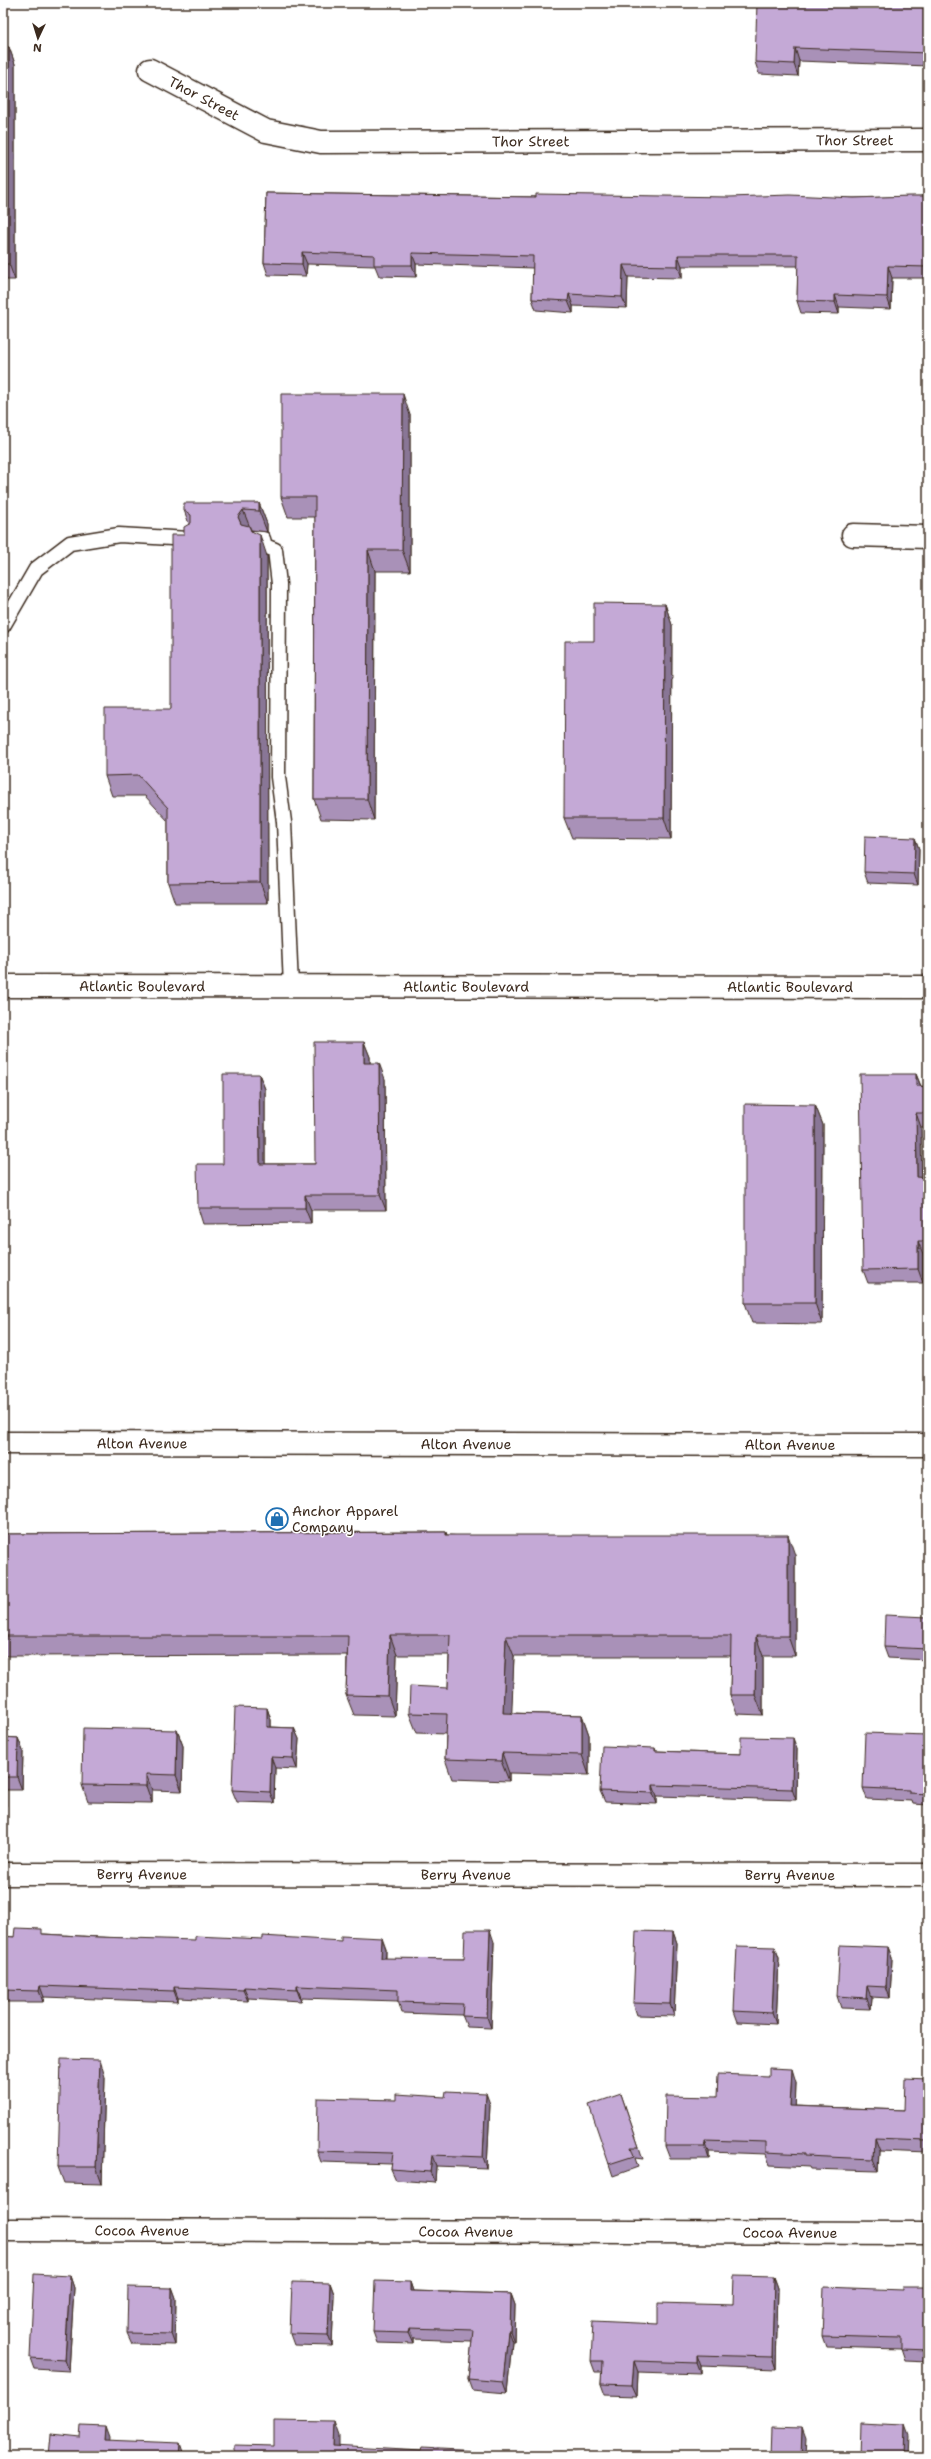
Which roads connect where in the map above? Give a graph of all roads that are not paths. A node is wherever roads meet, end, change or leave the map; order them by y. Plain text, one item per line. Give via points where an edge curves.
1 (150, 70) dead end
2 (928, 140) edge
3 (853, 535) dead end
4 (928, 537) edge
5 (254, 538) edge
6 (191, 539) edge
7 (3, 626) edge
8 (3, 986) edge
9 (291, 987) junction
10 (928, 987) edge
11 (3, 1443) edge
12 (928, 1445) edge
13 (3, 1874) edge
14 (928, 1875) edge
15 (3, 2230) edge
16 (928, 2233) edge

1 - 2 street, Thor Street via 266,131 321,142
3 - 4 street
5 - 9 lane via 263,539 264,546 275,550 279,584 278,777 284,822
6 - 7 lane via 119,535 70,543 36,569
8 - 9 street, Atlantic Boulevard
9 - 10 street, Atlantic Boulevard
11 - 12 street, Alton Avenue
13 - 14 street, Berry Avenue
15 - 16 street, Cocoa Avenue

